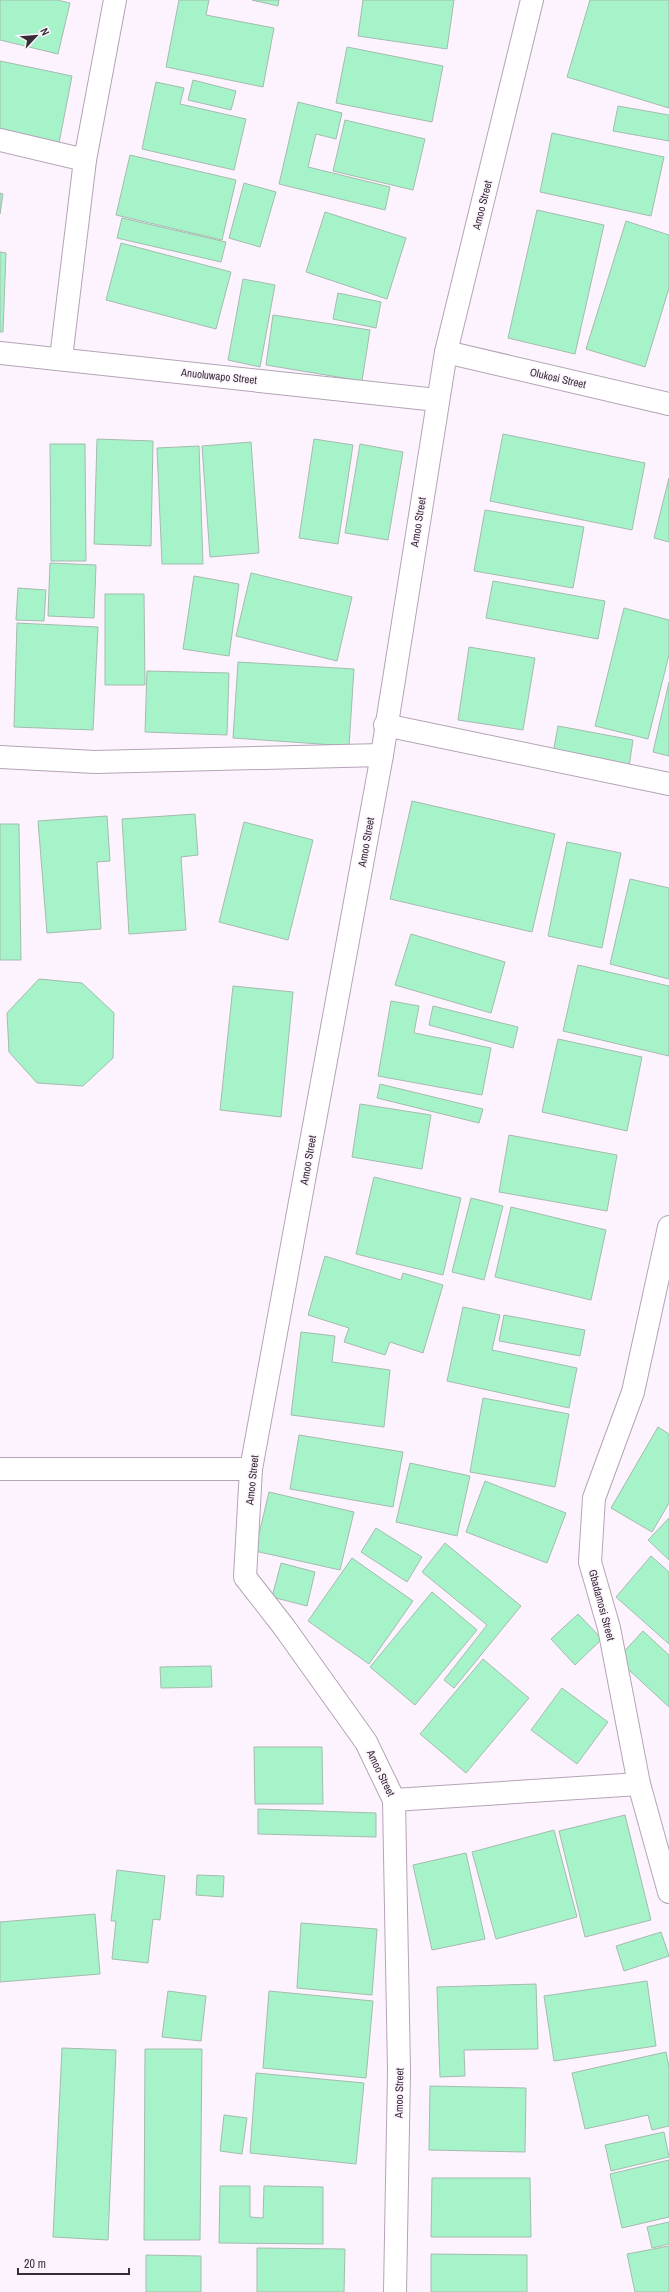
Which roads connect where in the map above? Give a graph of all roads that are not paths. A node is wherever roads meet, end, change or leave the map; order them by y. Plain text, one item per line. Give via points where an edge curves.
1 (115, 0) edge
2 (532, 0) edge
3 (0, 140) edge
4 (85, 160) junction
5 (446, 352) junction
6 (0, 353) edge
7 (61, 358) junction
8 (438, 400) junction
9 (669, 404) edge
10 (385, 725) junction
11 (382, 755) junction
12 (0, 757) edge
13 (669, 784) edge
14 (669, 1227) edge
15 (663, 1282) edge
16 (0, 1469) edge
17 (251, 1469) junction
18 (640, 1784) junction
19 (394, 1800) junction
20 (669, 1892) edge
21 (394, 2292) edge

1 - 4 street
2 - 5 street, Amoo Street
3 - 4 street
4 - 7 street
5 - 8 street, Amoo Street
5 - 9 street, Olukosi Street
6 - 7 street, Anuoluwapo Street
7 - 8 street, Anuoluwapo Street
8 - 10 street, Amoo Street
10 - 11 street, Amoo Street
10 - 13 street
11 - 12 street via 94,762
11 - 17 street, Amoo Street
14 - 15 street, Gbadamosi Street
15 - 18 street, Gbadamosi Street via 633,1392 594,1498 590,1562 609,1628
16 - 17 street
17 - 19 street, Amoo Street via 245,1577 366,1742
18 - 19 street
18 - 20 street, Gbadamosi Street
19 - 21 street, Amoo Street via 399,2071

